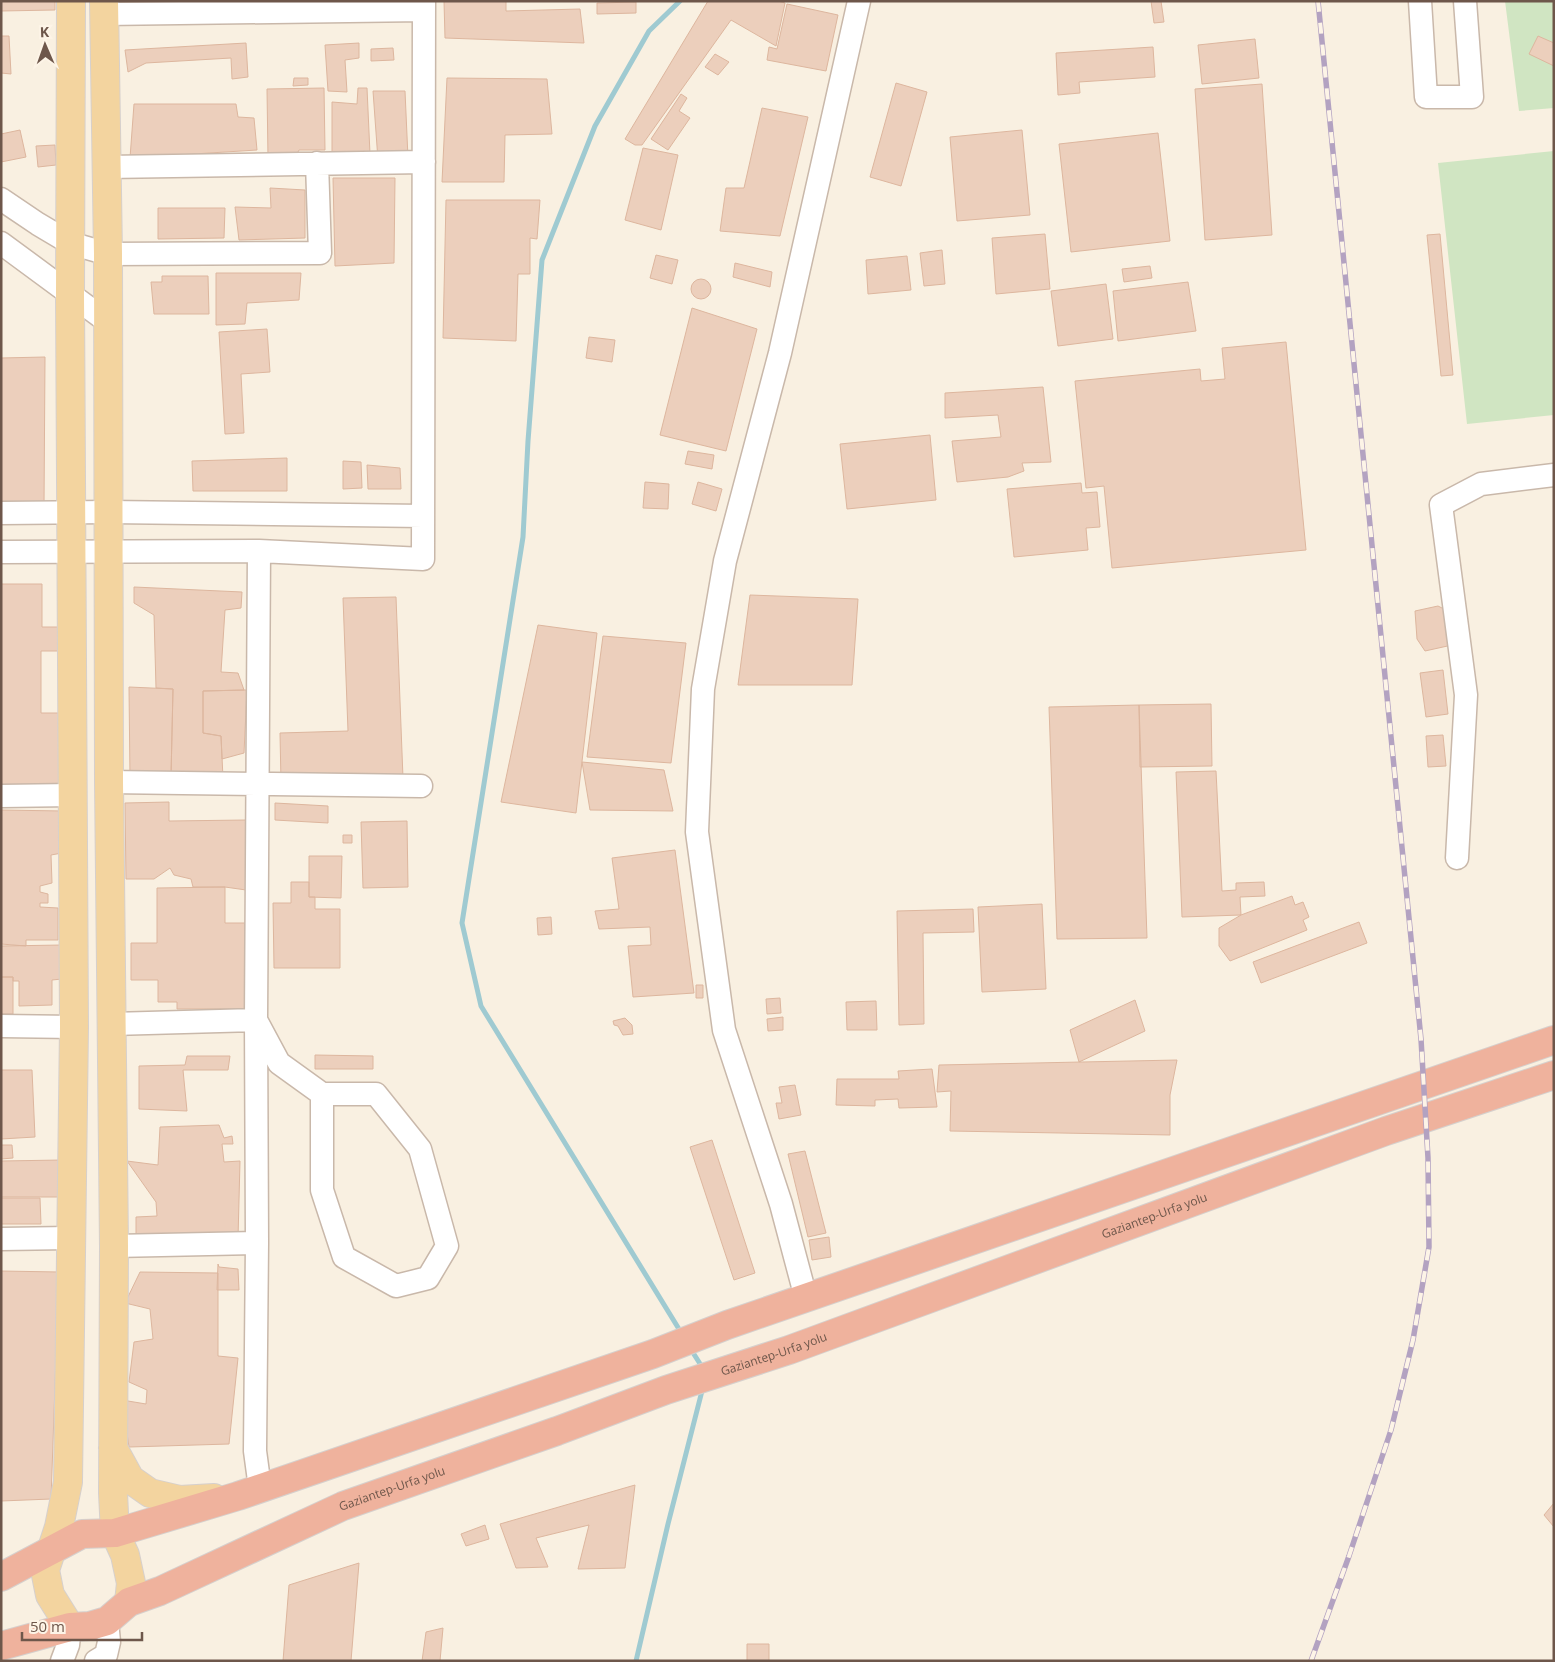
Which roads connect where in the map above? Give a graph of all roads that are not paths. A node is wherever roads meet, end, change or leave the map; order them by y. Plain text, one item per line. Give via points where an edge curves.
1 (71, 1) edge
2 (859, 1) edge
3 (1420, 1) edge
4 (1465, 1) edge
5 (424, 6) edge
6 (104, 8) edge
7 (424, 162) junction
8 (317, 164) junction
9 (107, 167) junction
10 (1, 199) edge
11 (1, 243) edge
12 (70, 243) junction
13 (108, 254) junction
14 (70, 294) junction
15 (108, 322) junction
16 (1554, 475) edge
17 (71, 512) junction
18 (109, 512) junction
19 (1, 513) edge
20 (423, 516) junction
21 (259, 550) junction
22 (1, 552) edge
23 (71, 552) junction
24 (109, 552) junction
25 (110, 782) junction
26 (257, 784) junction
27 (422, 786) dead end
28 (73, 795) junction
29 (1, 796) edge
30 (1457, 858) dead end
31 (256, 1020) junction
32 (112, 1024) junction
33 (1, 1026) edge
34 (74, 1027) junction
35 (1554, 1040) edge
36 (1554, 1075) edge
37 (322, 1094) junction
38 (70, 1238) junction
39 (1, 1239) edge
40 (258, 1243) junction
41 (114, 1246) junction
42 (806, 1298) junction
43 (112, 1447) junction
44 (249, 1492) junction
45 (115, 1533) junction
46 (51, 1552) junction
47 (1, 1578) edge
48 (129, 1602) junction
49 (107, 1621) junction
50 (70, 1627) junction
51 (1, 1646) edge
52 (62, 1661) edge
53 (96, 1661) edge

1 - 12 main road
2 - 42 street via 780,353 725,561 703,689 697,822 724,1030 781,1204
3 - 4 street via 1426,97 1472,97
5 - 6 street
5 - 7 street
6 - 9 main road
7 - 8 street
7 - 20 street
8 - 9 street
8 - 13 street via 320,254
9 - 13 main road
10 - 12 street
11 - 14 street
12 - 13 street
12 - 14 main road
13 - 15 main road
14 - 15 street
14 - 17 main road
15 - 18 main road
16 - 30 street via 1481,484 1441,505 1466,695
17 - 18 street
17 - 19 street
17 - 23 main road
18 - 20 street
18 - 24 main road
20 - 21 street via 422,559
21 - 24 street
21 - 26 street
22 - 23 street
23 - 24 street
23 - 28 main road
24 - 25 main road
25 - 26 street
25 - 32 main road
26 - 27 street
26 - 31 street
28 - 29 street
28 - 34 main road
31 - 32 street
31 - 37 street via 279,1063
31 - 40 street
32 - 41 main road
33 - 34 street
34 - 38 main road
35 - 42 highway
36 - 48 highway, Gaziantep-Urfa yolu via 1386,1130 795,1348 666,1390 343,1506 160,1591
37 - 37 street via 376,1094 420,1149 447,1246 428,1278 396,1286 344,1257 322,1190
38 - 39 street
38 - 46 main road via 68,1482
40 - 41 street
40 - 44 street via 255,1451
41 - 43 main road
42 - 44 highway via 653,1354
43 - 44 main road via 130,1480 150,1493 180,1500
43 - 45 main road
44 - 45 highway
45 - 46 highway via 82,1534
45 - 48 main road via 125,1555 131,1583
46 - 47 highway
46 - 50 main road via 45,1570 50,1595
48 - 49 highway, Gaziantep-Urfa yolu
49 - 50 highway, Gaziantep-Urfa yolu
49 - 53 street via 110,1642 106,1655
50 - 51 highway, Gaziantep-Urfa yolu
50 - 52 street

